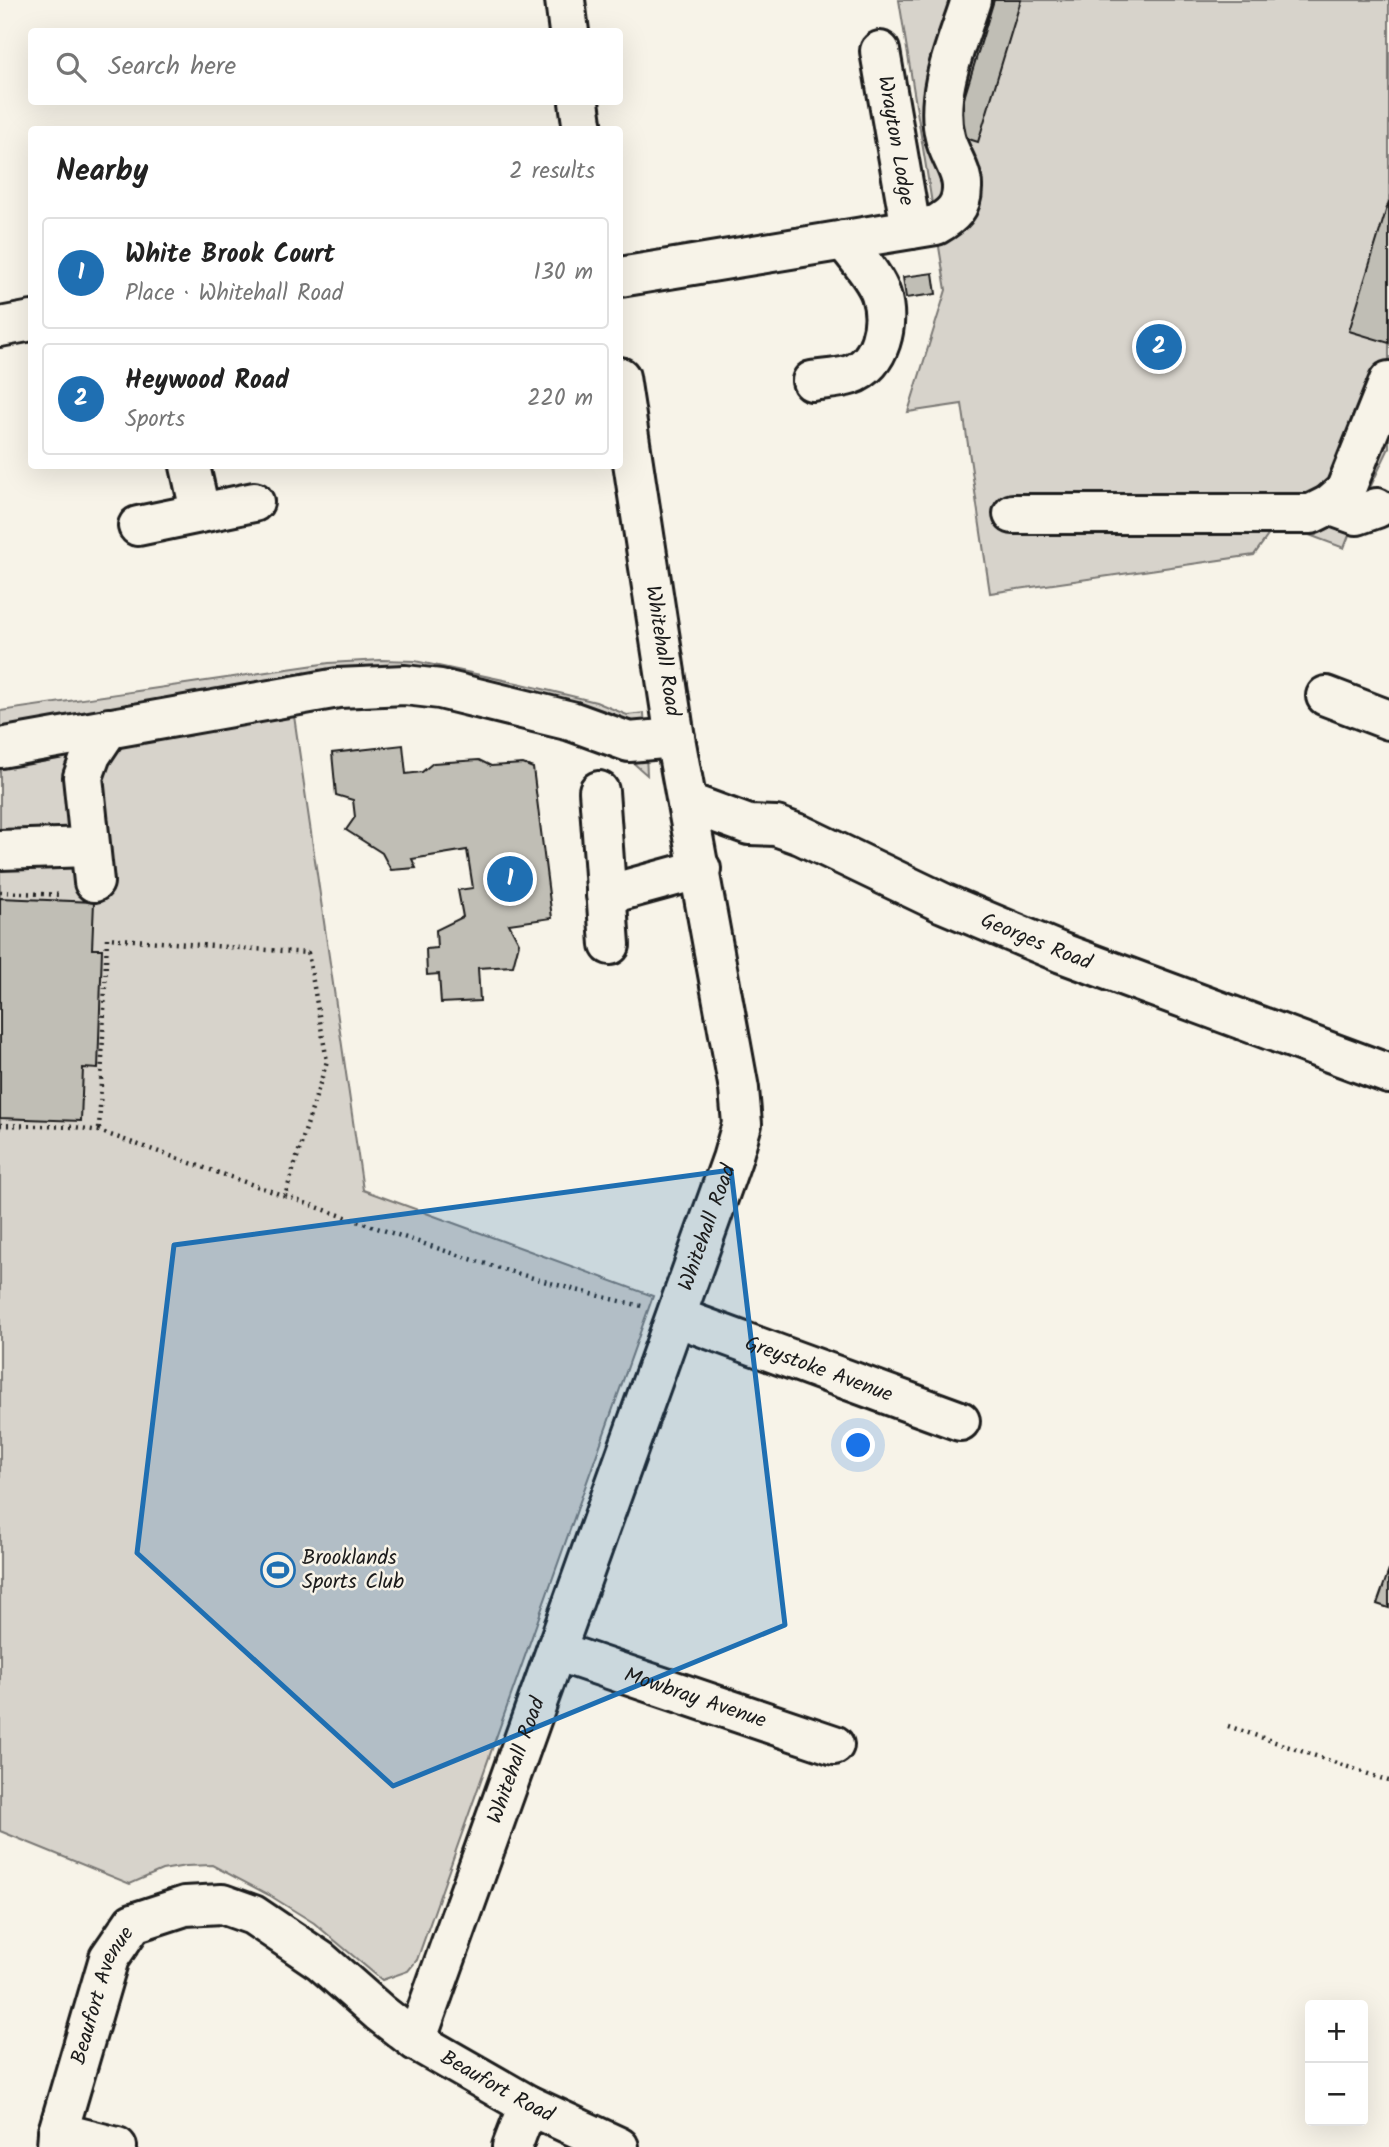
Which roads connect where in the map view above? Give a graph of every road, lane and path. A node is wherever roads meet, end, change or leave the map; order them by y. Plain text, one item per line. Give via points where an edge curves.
1 (565, 0) edge
2 (971, 0) edge
3 (568, 28) edge
4 (880, 51) dead end
5 (579, 105) edge
6 (582, 126) edge
7 (911, 229) junction
8 (844, 240) junction
9 (623, 277) edge
10 (28, 322) edge
11 (0, 327) edge
12 (812, 381) dead end
13 (1389, 382) edge
14 (623, 397) edge
15 (191, 469) edge
16 (254, 502) dead end
17 (1329, 505) junction
18 (1377, 508) dead end
19 (200, 512) junction
20 (1013, 514) dead end
21 (138, 526) dead end
22 (1326, 696) dead end
23 (1389, 720) edge
24 (110, 728) junction
25 (675, 738) junction
26 (0, 748) edge
27 (599, 790) dead end
28 (689, 803) junction
29 (0, 849) edge
30 (92, 864) junction
31 (701, 869) junction
32 (0, 892) edge
33 (606, 895) junction
34 (610, 945) dead end
35 (1389, 1074) edge
36 (0, 1125) edge
37 (99, 1131) junction
38 (285, 1196) junction
39 (676, 1317) junction
40 (960, 1421) dead end
41 (556, 1651) junction
42 (1228, 1727) dead end
43 (834, 1745) dead end
44 (1389, 1781) edge
45 (416, 2041) junction
46 (528, 2105) junction
47 (57, 2140) edge
48 (117, 2147) edge
49 (512, 2147) edge
50 (620, 2147) edge

1 - 3 street
2 - 7 street via 943,90 944,137 963,186 959,204 952,216 936,225
4 - 7 street, Wrayton Lodge
5 - 6 street
7 - 8 street
8 - 9 street
8 - 12 street via 881,294 883,335 868,363 852,374
10 - 11 street
13 - 17 street via 1345,491
14 - 25 street, Whitehall Road
15 - 19 street
16 - 19 street
17 - 18 street via 1357,515
17 - 20 street via 1311,514 1289,516
19 - 21 street
22 - 23 street
24 - 25 street via 338,688 405,685 440,689 571,721 629,742
24 - 26 street
24 - 30 street via 91,755 83,777
25 - 28 street, Whitehall Road
27 - 33 street
28 - 31 street, Whitehall Road
28 - 35 street, Georges Road via 748,825 776,826 801,835 1062,953
29 - 30 street
30 - 32 path via 94,896
31 - 33 street
31 - 39 street, Whitehall Road via 742,1124
33 - 34 street
36 - 37 path
37 - 38 path
37 - 38 path via 107,938 308,953 327,1061
38 - 39 path via 487,1265
39 - 40 street, Greystoke Avenue
39 - 41 street, Whitehall Road
41 - 43 street, Mowbray Avenue
41 - 45 street, Whitehall Road
42 - 44 path
45 - 46 street, Beaufort Road
45 - 47 street, Beaufort Avenue via 321,1961 253,1915 222,1904 185,1906 133,1923 109,1958
46 - 49 street
46 - 50 street, Beaufort Road
47 - 48 street

